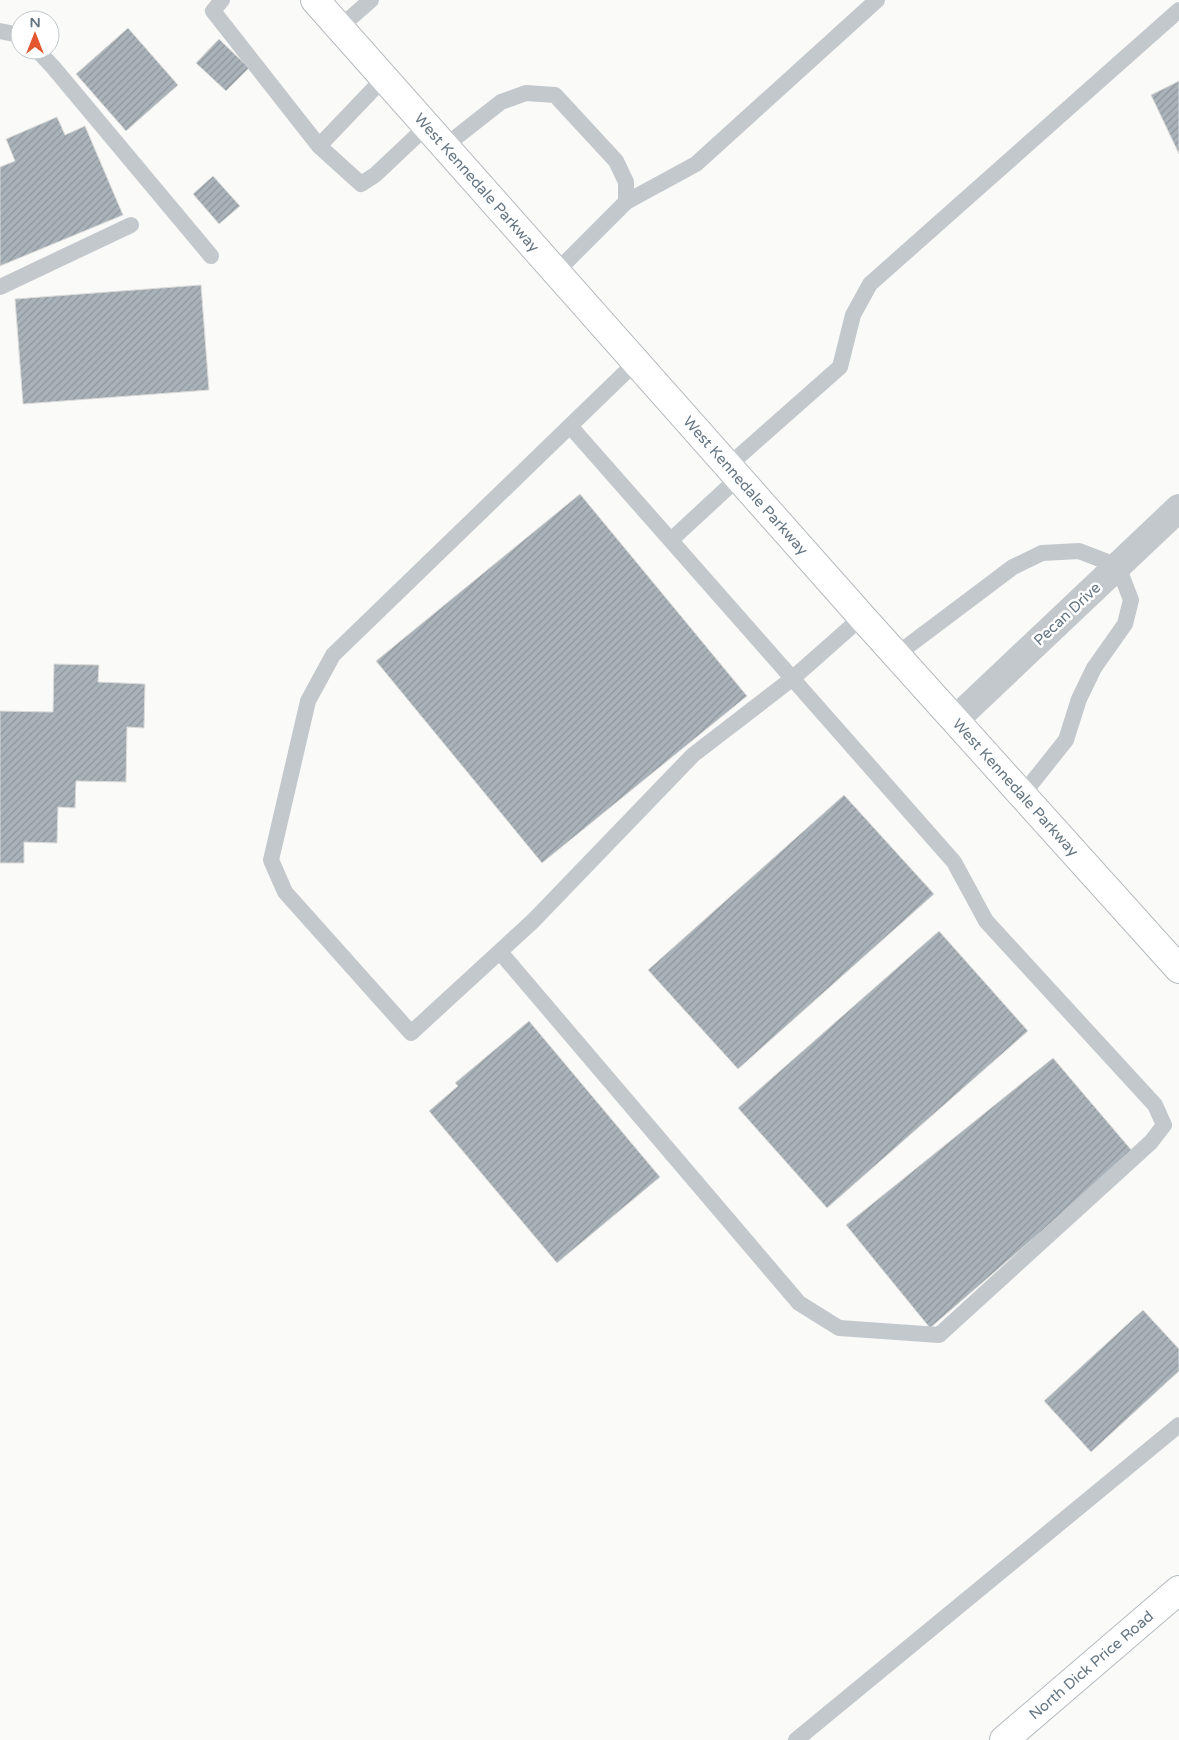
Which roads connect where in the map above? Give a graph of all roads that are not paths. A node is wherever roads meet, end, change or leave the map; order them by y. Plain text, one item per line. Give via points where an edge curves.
1 (222, 0) edge
2 (315, 0) edge
3 (371, 0) edge
4 (877, 0) edge
5 (1179, 10) edge
6 (339, 28) junction
7 (47, 60) edge
8 (384, 78) junction
9 (427, 126) junction
10 (319, 146) junction
11 (445, 146) junction
12 (626, 202) junction
13 (131, 225) dead end
14 (211, 256) dead end
15 (556, 272) junction
16 (0, 287) edge
17 (636, 362) junction
18 (570, 426) junction
19 (733, 472) junction
20 (1179, 508) edge
21 (671, 540) junction
22 (1118, 566) junction
23 (862, 617) junction
24 (896, 655) junction
25 (793, 678) junction
26 (956, 720) junction
27 (1023, 794) junction
28 (500, 952) junction
29 (1177, 962) edge
30 (1179, 1425) edge
31 (1179, 1590) edge
32 (796, 1740) edge
33 (1004, 1740) edge

1 - 10 lane via 213,11
2 - 6 main road, West Kennedale Parkway
3 - 6 lane
4 - 12 lane via 696,164
5 - 19 lane via 870,284 853,315 840,367
6 - 8 main road, West Kennedale Parkway
7 - 14 lane
8 - 9 main road, West Kennedale Parkway
8 - 10 lane
9 - 10 lane via 375,176 361,184
9 - 11 main road, West Kennedale Parkway
11 - 12 lane via 501,102 526,93 555,95 616,161 626,182
11 - 15 main road, West Kennedale Parkway
12 - 15 lane
13 - 16 lane
15 - 17 main road, West Kennedale Parkway
17 - 18 lane
17 - 19 main road, West Kennedale Parkway
18 - 21 lane
18 - 28 lane via 333,655 308,701 271,860 285,892 411,1033
19 - 21 lane
19 - 23 main road, West Kennedale Parkway
20 - 22 street, Pecan Drive
21 - 25 lane
22 - 24 lane via 1079,551 1042,553 1013,566
22 - 26 street, Pecan Drive
22 - 27 lane via 1131,600 1125,624 1094,668 1079,699 1066,740
23 - 24 main road, West Kennedale Parkway
23 - 25 lane
24 - 26 main road, West Kennedale Parkway
25 - 28 lane via 693,755
25 - 28 lane via 954,862 986,921 1155,1106 1164,1126 1152,1142 939,1335 839,1328 799,1303
26 - 27 main road, West Kennedale Parkway
27 - 29 main road, West Kennedale Parkway
30 - 32 lane
31 - 33 main road, North Dick Price Road

